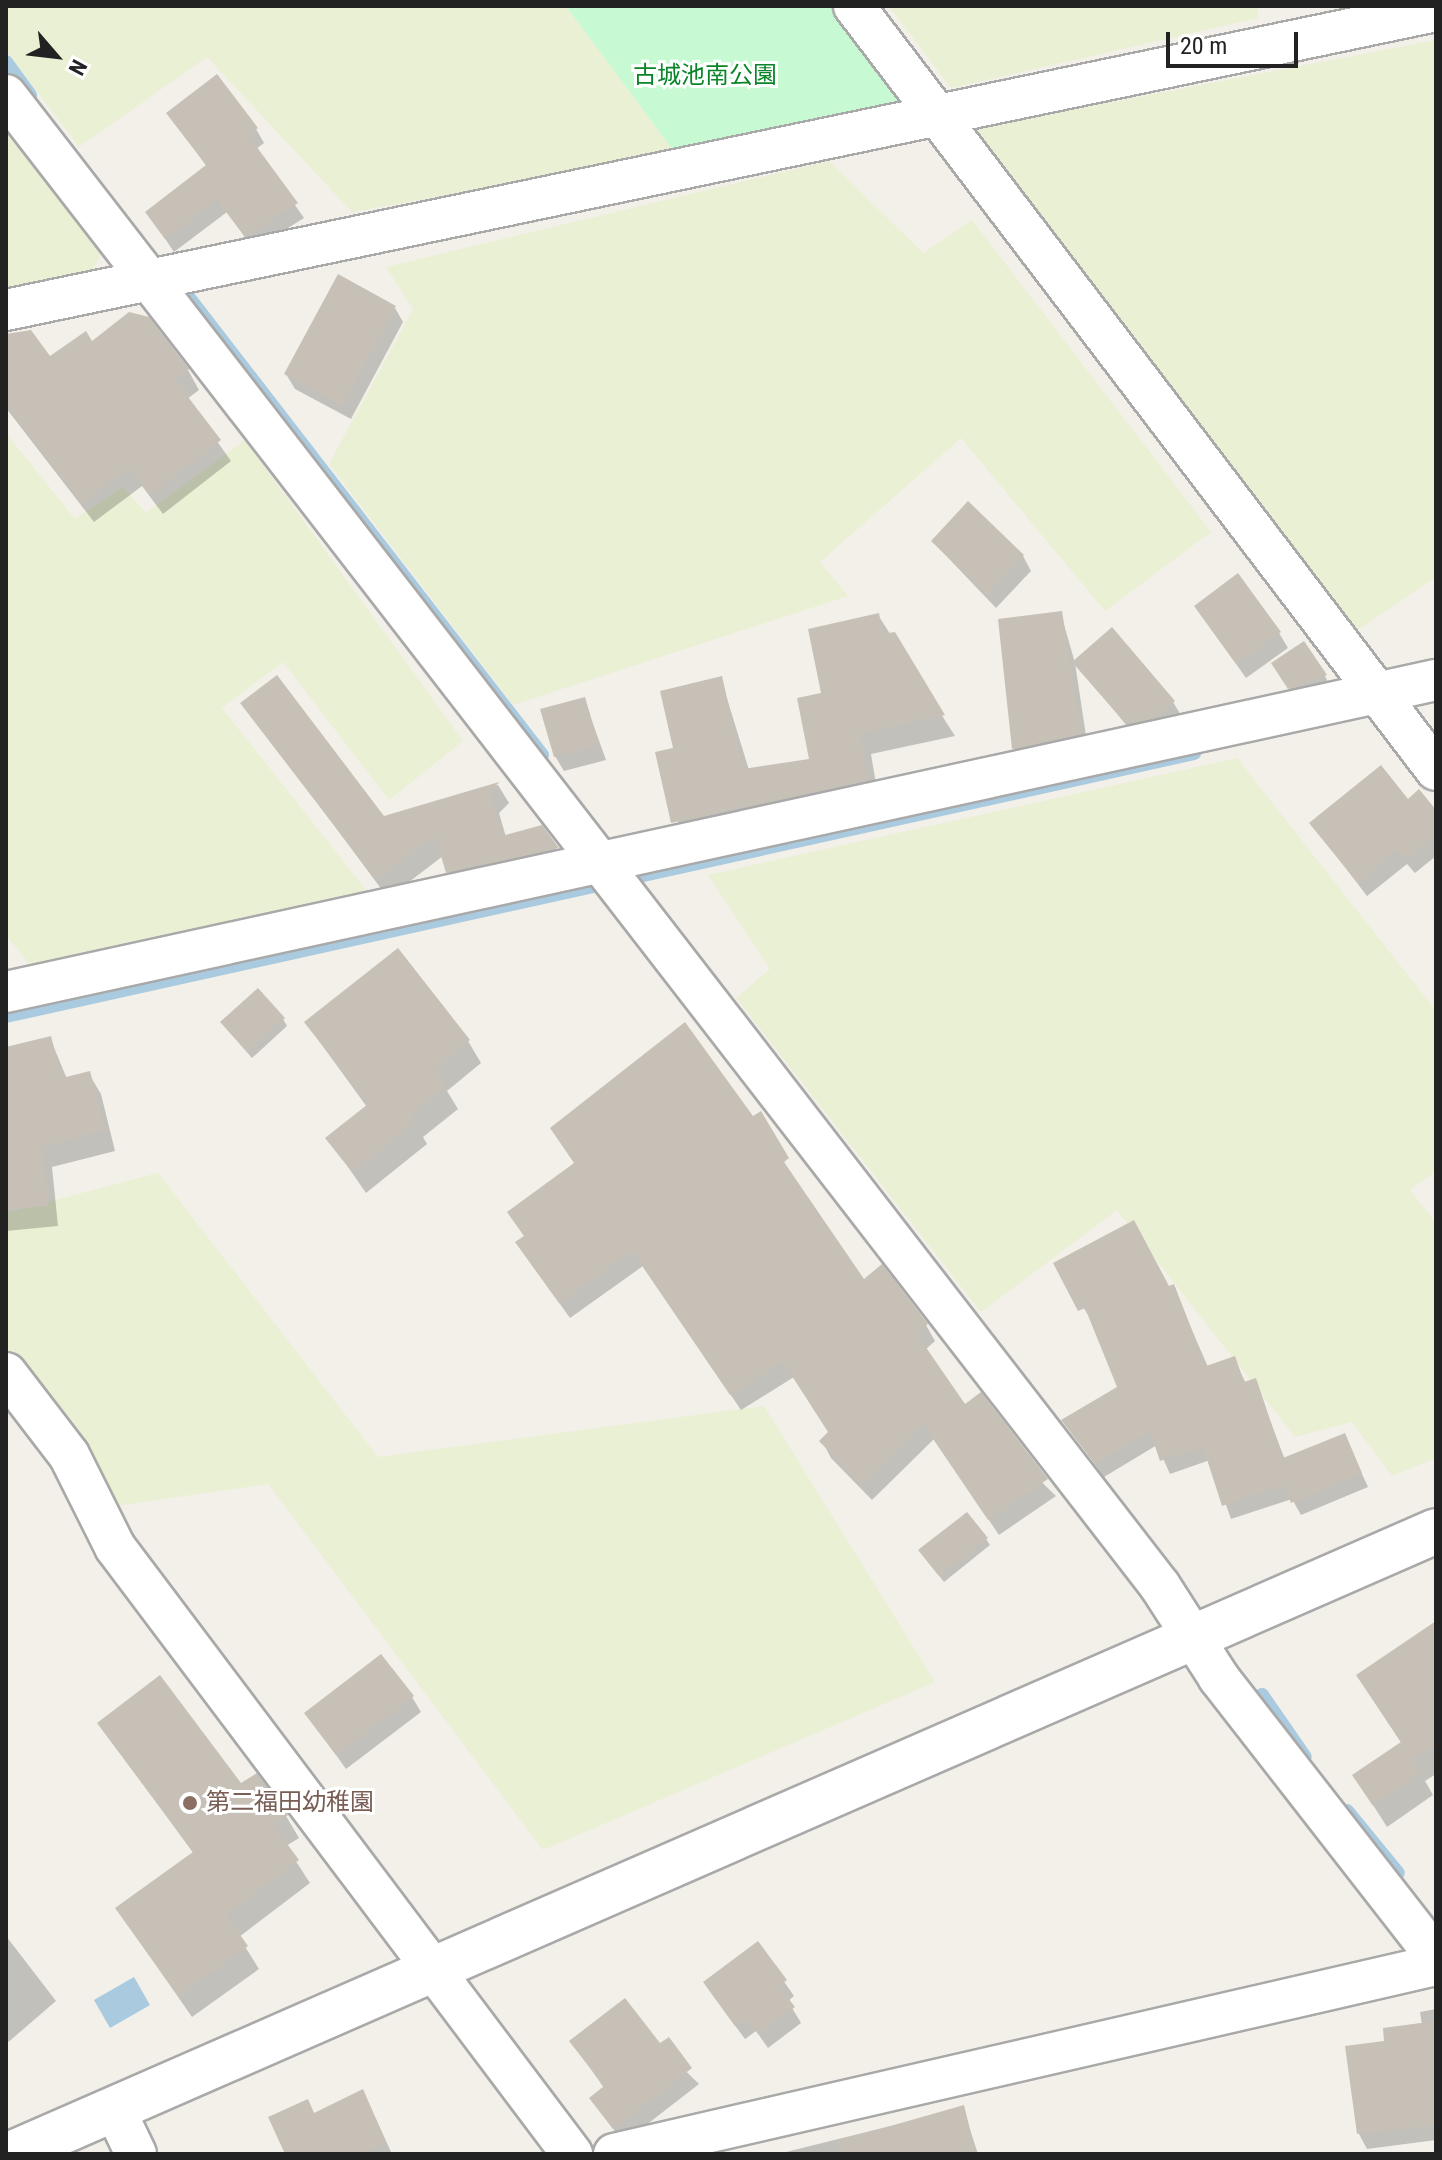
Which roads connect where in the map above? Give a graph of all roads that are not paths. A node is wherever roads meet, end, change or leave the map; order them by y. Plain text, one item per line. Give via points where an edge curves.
1 (854, 6) edge
2 (1436, 11) edge
3 (6, 95) edge
4 (939, 118) junction
5 (163, 277) junction
6 (6, 310) edge
7 (1436, 680) edge
8 (1384, 701) junction
9 (1436, 770) edge
10 (615, 869) junction
11 (6, 992) edge
12 (6, 1373) edge
13 (1436, 1531) edge
14 (1193, 1637) junction
15 (1436, 1957) edge
16 (1436, 1965) edge
17 (430, 1967) junction
18 (114, 2108) junction
19 (11, 2154) edge
20 (136, 2154) edge
21 (572, 2154) edge
22 (614, 2154) edge

1 - 4 street
2 - 4 street
3 - 5 street
4 - 5 street
4 - 8 street
5 - 6 street
5 - 10 street
7 - 8 street
8 - 9 street
8 - 10 street
10 - 11 street
10 - 14 street
12 - 17 street via 69,1455 115,1547
13 - 14 street
14 - 15 street
14 - 17 street
16 - 22 street
17 - 18 street
17 - 21 street
18 - 19 street
18 - 20 street

